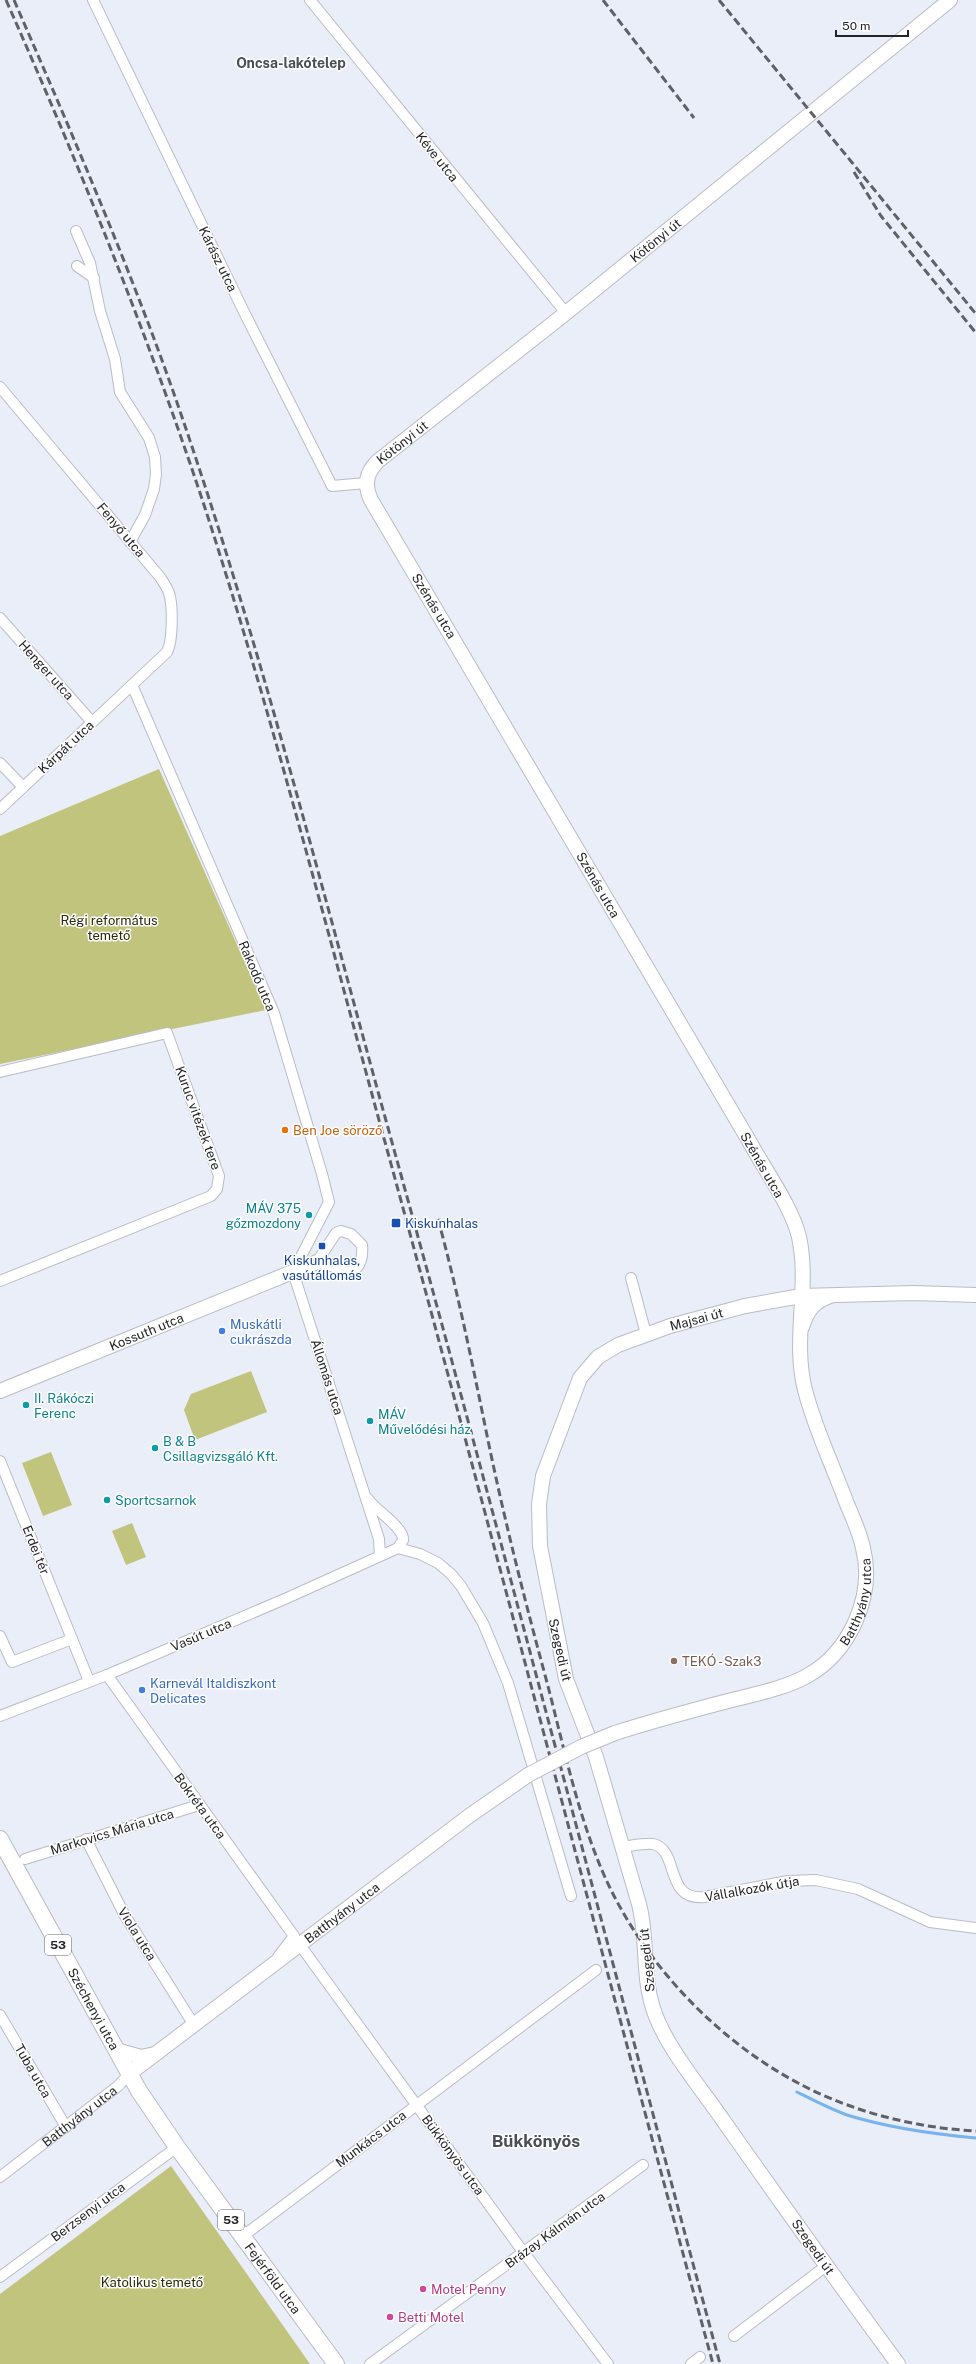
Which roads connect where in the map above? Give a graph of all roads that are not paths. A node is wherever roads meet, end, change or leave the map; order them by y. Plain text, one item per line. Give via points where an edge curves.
1 (93, 0) edge
2 (310, 0) edge
3 (950, 0) edge
4 (76, 231) dead end
5 (77, 266) dead end
6 (94, 278) junction
7 (566, 313) junction
8 (0, 387) edge
9 (366, 483) junction
10 (130, 542) junction
11 (0, 618) edge
12 (132, 685) junction
13 (92, 722) junction
14 (0, 763) edge
15 (23, 787) junction
16 (0, 809) edge
17 (0, 1072) edge
18 (317, 1262) junction
19 (292, 1272) junction
20 (631, 1278) dead end
21 (0, 1281) edge
22 (832, 1295) junction
23 (976, 1295) edge
24 (802, 1296) junction
25 (646, 1334) junction
26 (799, 1336) junction
27 (0, 1391) edge
28 (0, 1461) edge
29 (360, 1483) junction
30 (539, 1519) joint
31 (398, 1548) junction
32 (380, 1556) junction
33 (0, 1636) edge
34 (72, 1639) junction
35 (107, 1675) junction
36 (89, 1681) junction
37 (0, 1716) edge
38 (199, 1804) junction
39 (0, 1839) edge
40 (86, 1840) junction
41 (622, 1847) junction
42 (25, 1859) dead end
43 (571, 1896) dead end
44 (976, 1928) edge
45 (297, 1940) junction
46 (596, 1970) dead end
47 (0, 2015) edge
48 (194, 2026) junction
49 (116, 2050) junction
50 (157, 2053) junction
51 (129, 2074) junction
52 (417, 2104) junction
53 (66, 2127) junction
54 (176, 2147) junction
55 (643, 2165) dead end
56 (0, 2177) edge
57 (243, 2236) junction
58 (524, 2253) junction
59 (826, 2266) junction
60 (0, 2277) edge
61 (734, 2336) dead end
62 (700, 2357) dead end
63 (336, 2364) edge
64 (370, 2364) edge
65 (608, 2364) edge
66 (691, 2364) edge
67 (898, 2364) edge

1 - 9 street, Kárász utca via 237,298 332,486
2 - 7 street, Kéve utca
3 - 7 main road, Kötönyi út
4 - 6 street
5 - 6 street
6 - 10 street via 100,311 115,359 120,392 149,438 156,464 154,488
7 - 9 main road, Kötönyi út via 378,461 369,472
8 - 10 street, Fenyő utca
9 - 24 main road, Szénás utca via 371,500 792,1218 800,1247
10 - 12 street, Fenyő utca via 167,587 171,602 169,648
11 - 13 street, Henger utca
12 - 13 street, Kárpát utca
12 - 19 street, Rakodó utca via 274,1013 328,1196 327,1208
13 - 15 street, Kárpát utca
14 - 15 street
15 - 16 street, Kárpát utca
17 - 21 street, Kuruc vitézek tere via 168,1032 219,1176 216,1189 211,1196
18 - 18 street via 350,1272 355,1270 360,1261 362,1245 351,1234 341,1231 336,1233
18 - 19 main road, Kossuth utca
19 - 27 main road, Kossuth utca
19 - 29 street, Állomás utca
20 - 25 street
22 - 23 main road, Majsai út
22 - 24 main road, Majsai út
22 - 26 main road via 820,1300 811,1308
24 - 25 main road, Majsai út via 738,1307
24 - 26 main road, Batthyány utca
25 - 30 main road, Majsai út via 618,1345 598,1357 580,1378 543,1476
26 - 45 main road, Batthyány utca, bridge via 804,1384 812,1414 864,1551 865,1590 853,1627 836,1652 826,1662 791,1683 615,1733 569,1752 528,1775
28 - 34 street, Erdei tér
29 - 31 street, Állomás utca via 373,1505 402,1533 403,1540
29 - 32 street, Állomás utca via 379,1539
30 - 41 main road, Szegedi út via 541,1552 560,1660 596,1757
31 - 32 street, Vasút utca
31 - 43 street via 420,1554 438,1563 451,1574 483,1623 508,1683
32 - 35 street, Vasút utca
33 - 34 street via 12,1662
34 - 36 street, Erdei tér
35 - 36 street, Vasút utca
35 - 38 street, Bokréta utca
36 - 37 street, Vasút utca
38 - 40 street, Markovics Mária utca
38 - 45 street, Bokréta utca
39 - 49 main road, Széchenyi utca / 53
40 - 42 street, Markovics Mária utca
40 - 48 street, Viola utca via 124,1914
41 - 44 street, Vállalkozók útja via 649,1844 660,1847 667,1857 679,1887 685,1894 693,1897 704,1898 788,1881 816,1880 858,1889 930,1922
41 - 59 main road, Szegedi út via 642,1916 646,1977 653,2009 660,2024 678,2054
45 - 48 main road, Batthyány utca via 271,1966
45 - 52 street, Bükkönyös utca
46 - 52 street, Munkács utca
47 - 53 street, Tuba utca
48 - 50 main road, Batthyány utca
49 - 50 main road, Batthyány utca via 141,2057
49 - 51 main road, Széchenyi utca / 53
50 - 51 main road, Batthyány utca
51 - 53 street, Batthyány utca via 118,2086
51 - 54 main road, Fejérföld utca / 53
52 - 57 street, Munkács utca
52 - 58 street, Bükkönyös utca
53 - 56 street, Batthyány utca
54 - 57 main road, Fejérföld utca / 53
54 - 60 street, Berzsenyi utca
55 - 58 street, Brázay Kálmán utca
57 - 63 main road, Fejérföld utca / 53
58 - 64 street, Brázay Kálmán utca
58 - 65 street, Bükkönyös utca
59 - 61 street
59 - 67 main road, Szegedi út
62 - 66 street

